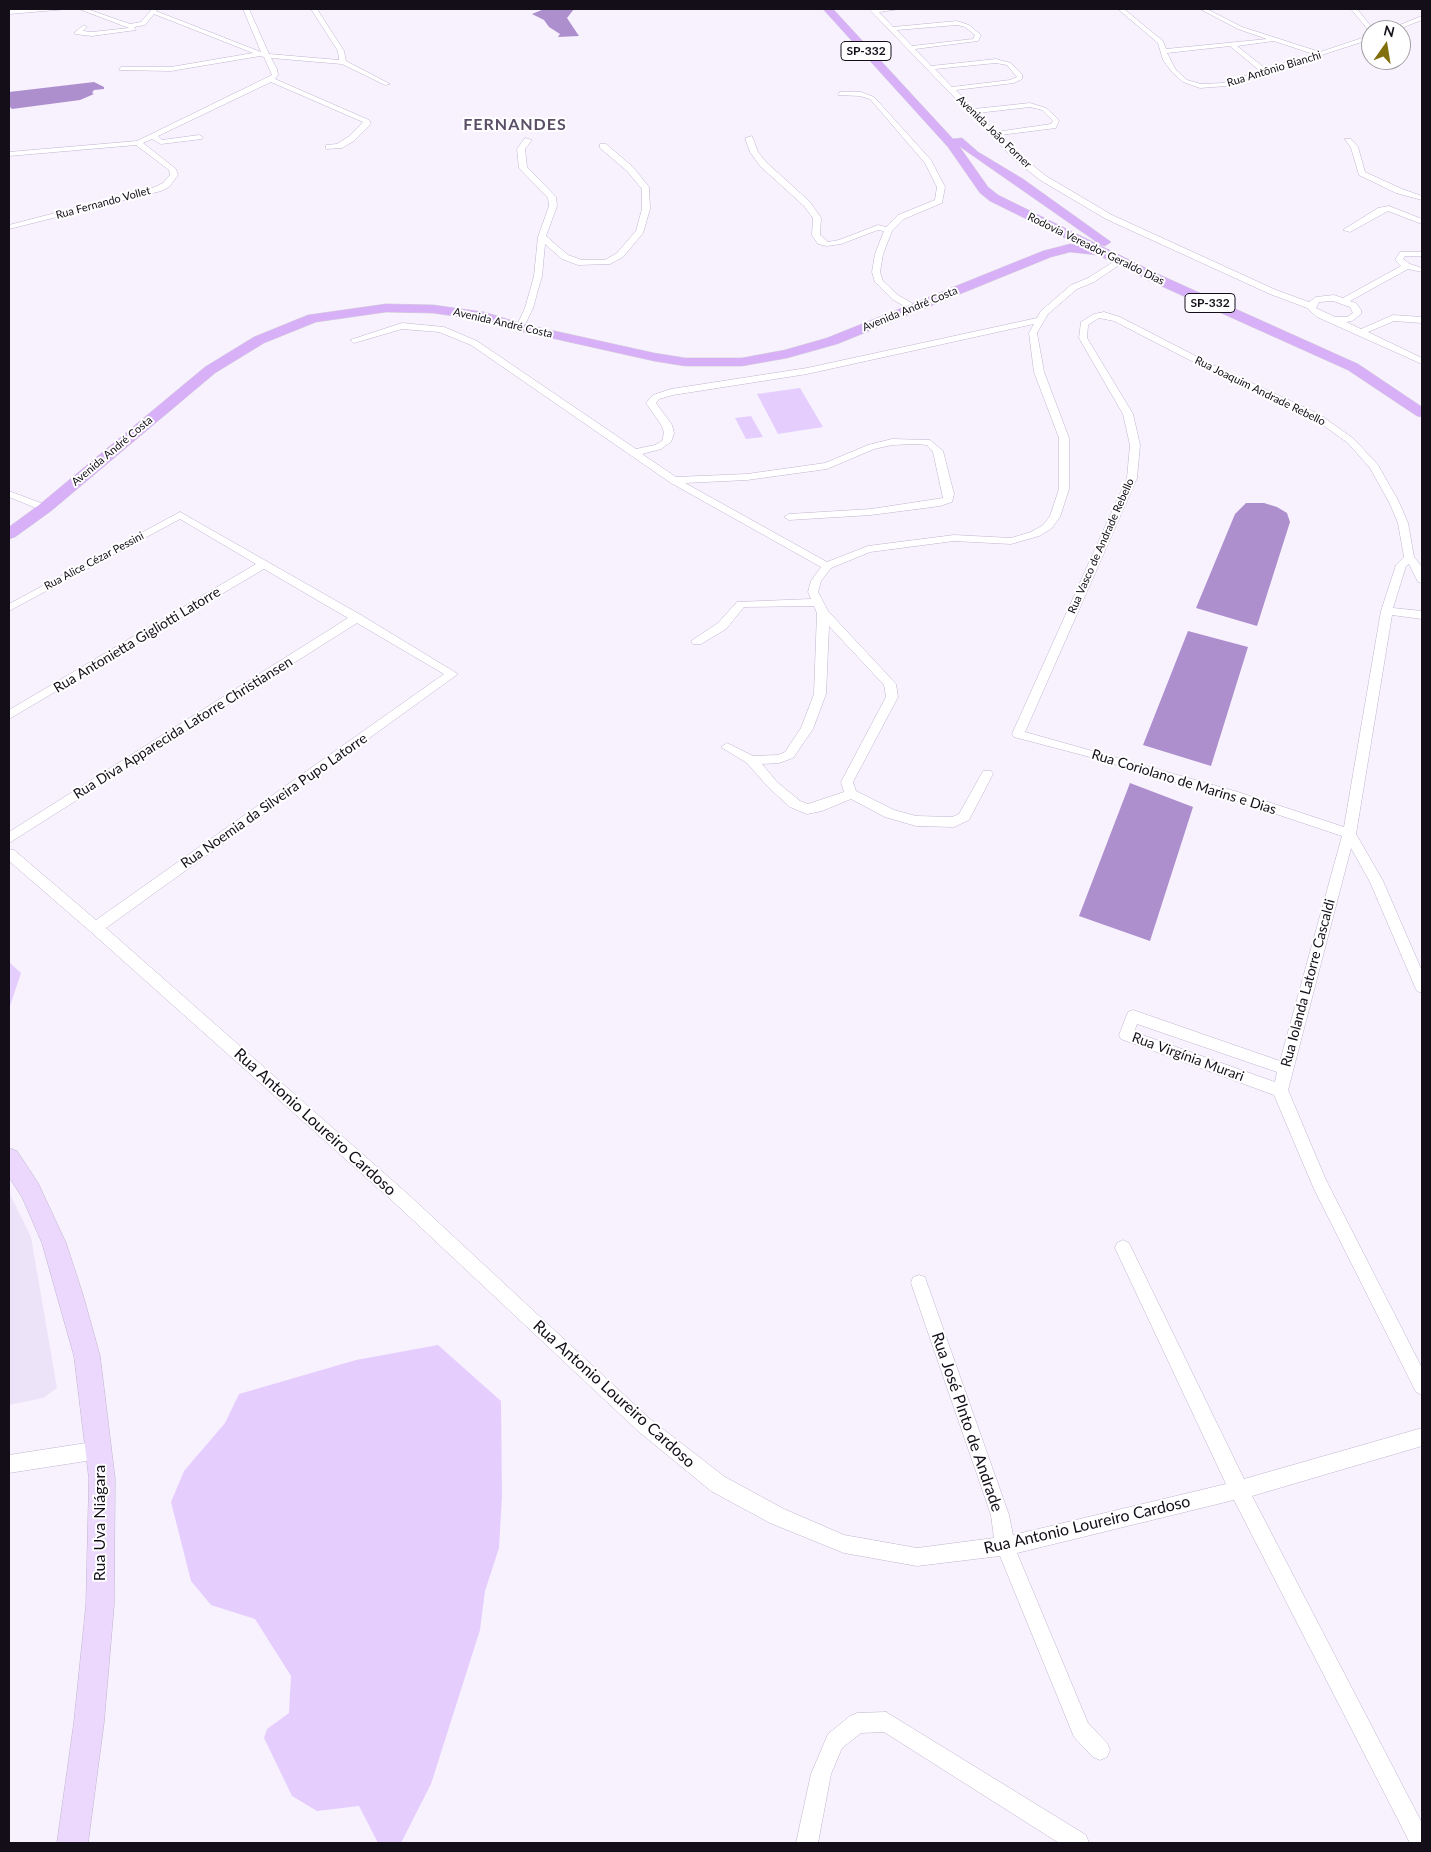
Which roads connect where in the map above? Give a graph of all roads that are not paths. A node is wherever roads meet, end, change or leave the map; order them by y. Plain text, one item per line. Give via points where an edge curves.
1 (65, 9) edge
2 (82, 9) edge
3 (246, 9) edge
4 (314, 9) edge
5 (828, 9) edge
6 (838, 9) edge
7 (897, 9) edge
8 (1121, 9) edge
9 (1203, 9) edge
10 (1354, 9) edge
11 (154, 10) edge
12 (873, 10) edge
13 (9, 12) edge
14 (1363, 20) edge
15 (140, 24) junction
16 (84, 27) dead end
17 (892, 29) junction
18 (1277, 40) junction
19 (1361, 40) edge
20 (1232, 45) junction
21 (911, 48) junction
22 (1164, 50) junction
23 (1322, 54) junction
24 (263, 55) junction
25 (343, 62) junction
26 (930, 68) junction
27 (121, 69) dead end
28 (1265, 72) junction
29 (273, 77) junction
30 (387, 84) dead end
31 (950, 88) junction
32 (840, 94) dead end
33 (973, 111) junction
34 (995, 134) junction
35 (154, 135) junction
36 (199, 137) dead end
37 (749, 138) dead end
38 (528, 140) dead end
39 (1348, 141) dead end
40 (138, 143) junction
41 (603, 146) dead end
42 (330, 147) dead end
43 (9, 154) edge
44 (999, 190) junction
45 (1044, 198) junction
46 (1422, 198) edge
47 (9, 220) edge
48 (1422, 222) edge
49 (18, 224) junction
50 (9, 227) edge
51 (1051, 228) junction
52 (888, 230) junction
53 (1347, 230) dead end
54 (542, 237) junction
55 (1099, 251) junction
56 (1047, 254) junction
57 (1422, 254) edge
58 (1121, 261) junction
59 (1407, 266) junction
60 (1422, 270) edge
61 (1344, 301) junction
62 (1314, 303) junction
63 (912, 307) junction
64 (1104, 315) joint
65 (1353, 318) junction
66 (1040, 320) junction
67 (1334, 320) junction
68 (1422, 320) edge
69 (520, 327) junction
70 (1368, 333) junction
71 (354, 340) dead end
72 (1422, 361) edge
73 (1422, 401) edge
74 (1422, 413) edge
75 (633, 453) junction
76 (675, 480) junction
77 (9, 494) edge
78 (45, 508) junction
79 (789, 517) dead end
80 (9, 534) edge
81 (1408, 558) junction
82 (264, 564) junction
83 (828, 566) junction
84 (1422, 580) edge
85 (9, 608) edge
86 (820, 608) junction
87 (1388, 612) junction
88 (1422, 615) edge
89 (357, 618) junction
90 (697, 641) dead end
91 (9, 716) edge
92 (1018, 734) joint
93 (727, 747) dead end
94 (751, 760) junction
95 (987, 774) dead end
96 (851, 794) junction
97 (1349, 834) junction
98 (9, 838) edge
99 (9, 854) edge
100 (96, 928) junction
101 (1422, 987) edge
102 (1286, 1069) junction
103 (1280, 1090) junction
104 (9, 1158) edge
105 (1123, 1248) dead end
106 (919, 1283) dead end
107 (1422, 1386) edge
108 (1422, 1437) edge
109 (99, 1450) junction
110 (9, 1464) edge
111 (1239, 1490) junction
112 (1004, 1546) junction
113 (1100, 1750) dead end
114 (73, 1843) edge
115 (807, 1843) edge
116 (1078, 1843) edge
117 (1421, 1843) edge

1 - 13 street
2 - 15 street via 125,25
3 - 24 street
4 - 25 street via 341,51
5 - 44 main road, Rodovia Vereador Geraldo Dias / SP-332 via 952,145 984,190
6 - 45 main road, Rodovia Vereador Geraldo Dias / SP-332 via 960,142
7 - 12 street
8 - 22 street, Rua Antônio Bianchi via 1154,34
9 - 18 street via 1233,25
10 - 14 street
11 - 15 street
11 - 24 street
12 - 17 street, Avenida João Forner
15 - 16 street via 126,31 77,33
17 - 21 street, Avenida João Forner
17 - 21 street via 957,24 967,26 978,35 971,42
18 - 20 street
18 - 23 street
19 - 23 street, Rua Antônio Bianchi
20 - 22 street
20 - 28 street
21 - 26 street, Avenida João Forner
22 - 28 street, Rua Antônio Bianchi via 1166,60 1174,70 1185,81 1200,86 1224,85
23 - 28 street, Rua Antônio Bianchi
24 - 25 street
24 - 27 street via 171,69
24 - 29 street via 274,69
25 - 30 street
26 - 31 street, Avenida João Forner
26 - 31 street via 996,62 1009,64 1020,75 1012,82
29 - 35 street
29 - 42 street via 282,86 367,121 343,144
31 - 33 street, Avenida João Forner
32 - 52 street via 861,94 872,98 928,162 941,187 939,201 901,216
33 - 34 street, Avenida João Forner
33 - 34 street via 1030,105 1044,109 1057,121 1053,126
34 - 62 street, Avenida João Forner via 1043,178 1109,217 1273,292
35 - 36 street via 161,142
35 - 40 street
37 - 52 street via 762,164 807,204 817,218 816,235 821,242 841,242 878,227
38 - 54 street via 521,149 523,168 552,197 553,206
39 - 46 street via 1354,147 1362,173
40 - 43 street
40 - 49 street, Rua Fernando Vollet via 172,169 174,175 166,185
41 - 54 street via 630,169 646,189 646,209 640,231 620,255 606,262 581,263 565,257
44 - 45 main road via 1020,187
44 - 51 main road, Rodovia Vereador Geraldo Dias / SP-332
45 - 73 main road, Rodovia Vereador Geraldo Dias / SP-332 via 1099,238 1131,256 1346,353
47 - 49 street
48 - 53 street via 1389,208
49 - 50 street, Rua Fernando Vollet
51 - 55 main road, Rodovia Vereador Geraldo Dias / SP-332
51 - 56 main road via 1057,239 1055,247
52 - 63 street via 876,272 879,282
54 - 69 street via 538,276 530,308
55 - 56 main road, Avenida André Costa via 1076,247
55 - 58 main road, Rodovia Vereador Geraldo Dias / SP-332
56 - 63 main road, Avenida André Costa
57 - 59 street via 1408,253 1400,257
58 - 66 street via 1091,280 1074,286
58 - 74 main road, Rodovia Vereador Geraldo Dias / SP-332 via 1353,368
59 - 60 street
59 - 61 street
61 - 62 street via 1329,298
61 - 65 street via 1357,310
62 - 67 street via 1316,313
63 - 69 main road, Avenida André Costa via 812,348 742,362 685,362
64 - 81 street, Rua Joaquim Andrade Rebello via 1316,416 1351,440 1374,467 1394,502 1403,523
64 - 92 street, Rua Vasco de Andrade Rebello via 1087,320 1082,333 1128,414 1135,445 1132,478
65 - 67 street
65 - 70 street
66 - 75 street via 807,371 671,392 656,397 651,403 668,425 666,442
66 - 83 street via 1033,333 1039,372 1064,438 1064,489 1056,517 1035,534 1011,541 954,538 868,549
67 - 70 street
68 - 70 street via 1393,318
69 - 78 main road, Avenida André Costa via 459,312 409,308 371,309 313,318 289,327 259,340 210,370
70 - 72 street
71 - 75 street via 402,326 441,329 474,343
75 - 76 street
76 - 79 street via 747,477 827,466 871,447 892,442 916,440 930,443 938,451 948,500 871,512
76 - 83 street
77 - 78 street
78 - 80 main road, Avenida André Costa
81 - 84 street, Rua Joaquim Andrade Rebello via 1417,567
81 - 87 street, Rua Iolanda Latorre Cascaldi via 1401,564
82 - 85 street, Rua Alice Cézar Pessini via 180,515
82 - 89 street
82 - 91 street, Rua Antonietta Gigliotti Latorre
83 - 86 street via 816,581 813,592
86 - 90 street via 741,604 722,626
86 - 94 street via 823,657 820,694 807,729 789,755 779,759
86 - 96 street via 890,684 892,697 847,782
87 - 88 street
87 - 97 street, Rua Iolanda Latorre Cascaldi
89 - 98 street, Rua Diva Apparecida Latorre Christiansen
89 - 100 street, Rua Noemia da Silveira Pupo Latorre via 452,674
92 - 97 street, Rua Coriolano de Marins e Dias via 1202,786
93 - 94 street
94 - 96 street via 794,804 807,809
95 - 96 street via 964,817 954,822 916,821 890,814
97 - 101 street via 1376,881
97 - 102 street, Rua Iolanda Latorre Cascaldi
99 - 100 street, Rua Antonio Loureiro Cardoso
100 - 112 street, Rua Antonio Loureiro Cardoso via 404,1201 644,1425 718,1484 777,1516 844,1544 918,1557
102 - 103 street, Rua Iolanda Latorre Cascaldi
102 - 103 street, Rua Virgínia Murari via 1133,1016 1126,1035
103 - 107 street via 1320,1184
104 - 109 main road, Rua Uva Niágara via 30,1190 54,1243 71,1295 87,1356
105 - 111 street
106 - 112 street, Rua José PInto de Andrade via 1000,1515
108 - 111 street, Rua Antonio Loureiro Cardoso
109 - 110 street
109 - 114 main road, Rua Uva Niágara via 102,1478 100,1605
111 - 112 street, Rua Antonio Loureiro Cardoso
111 - 117 street
112 - 113 street, Rua José PInto de Andrade via 1081,1730
115 - 116 street via 821,1774 835,1741 857,1723 886,1722

